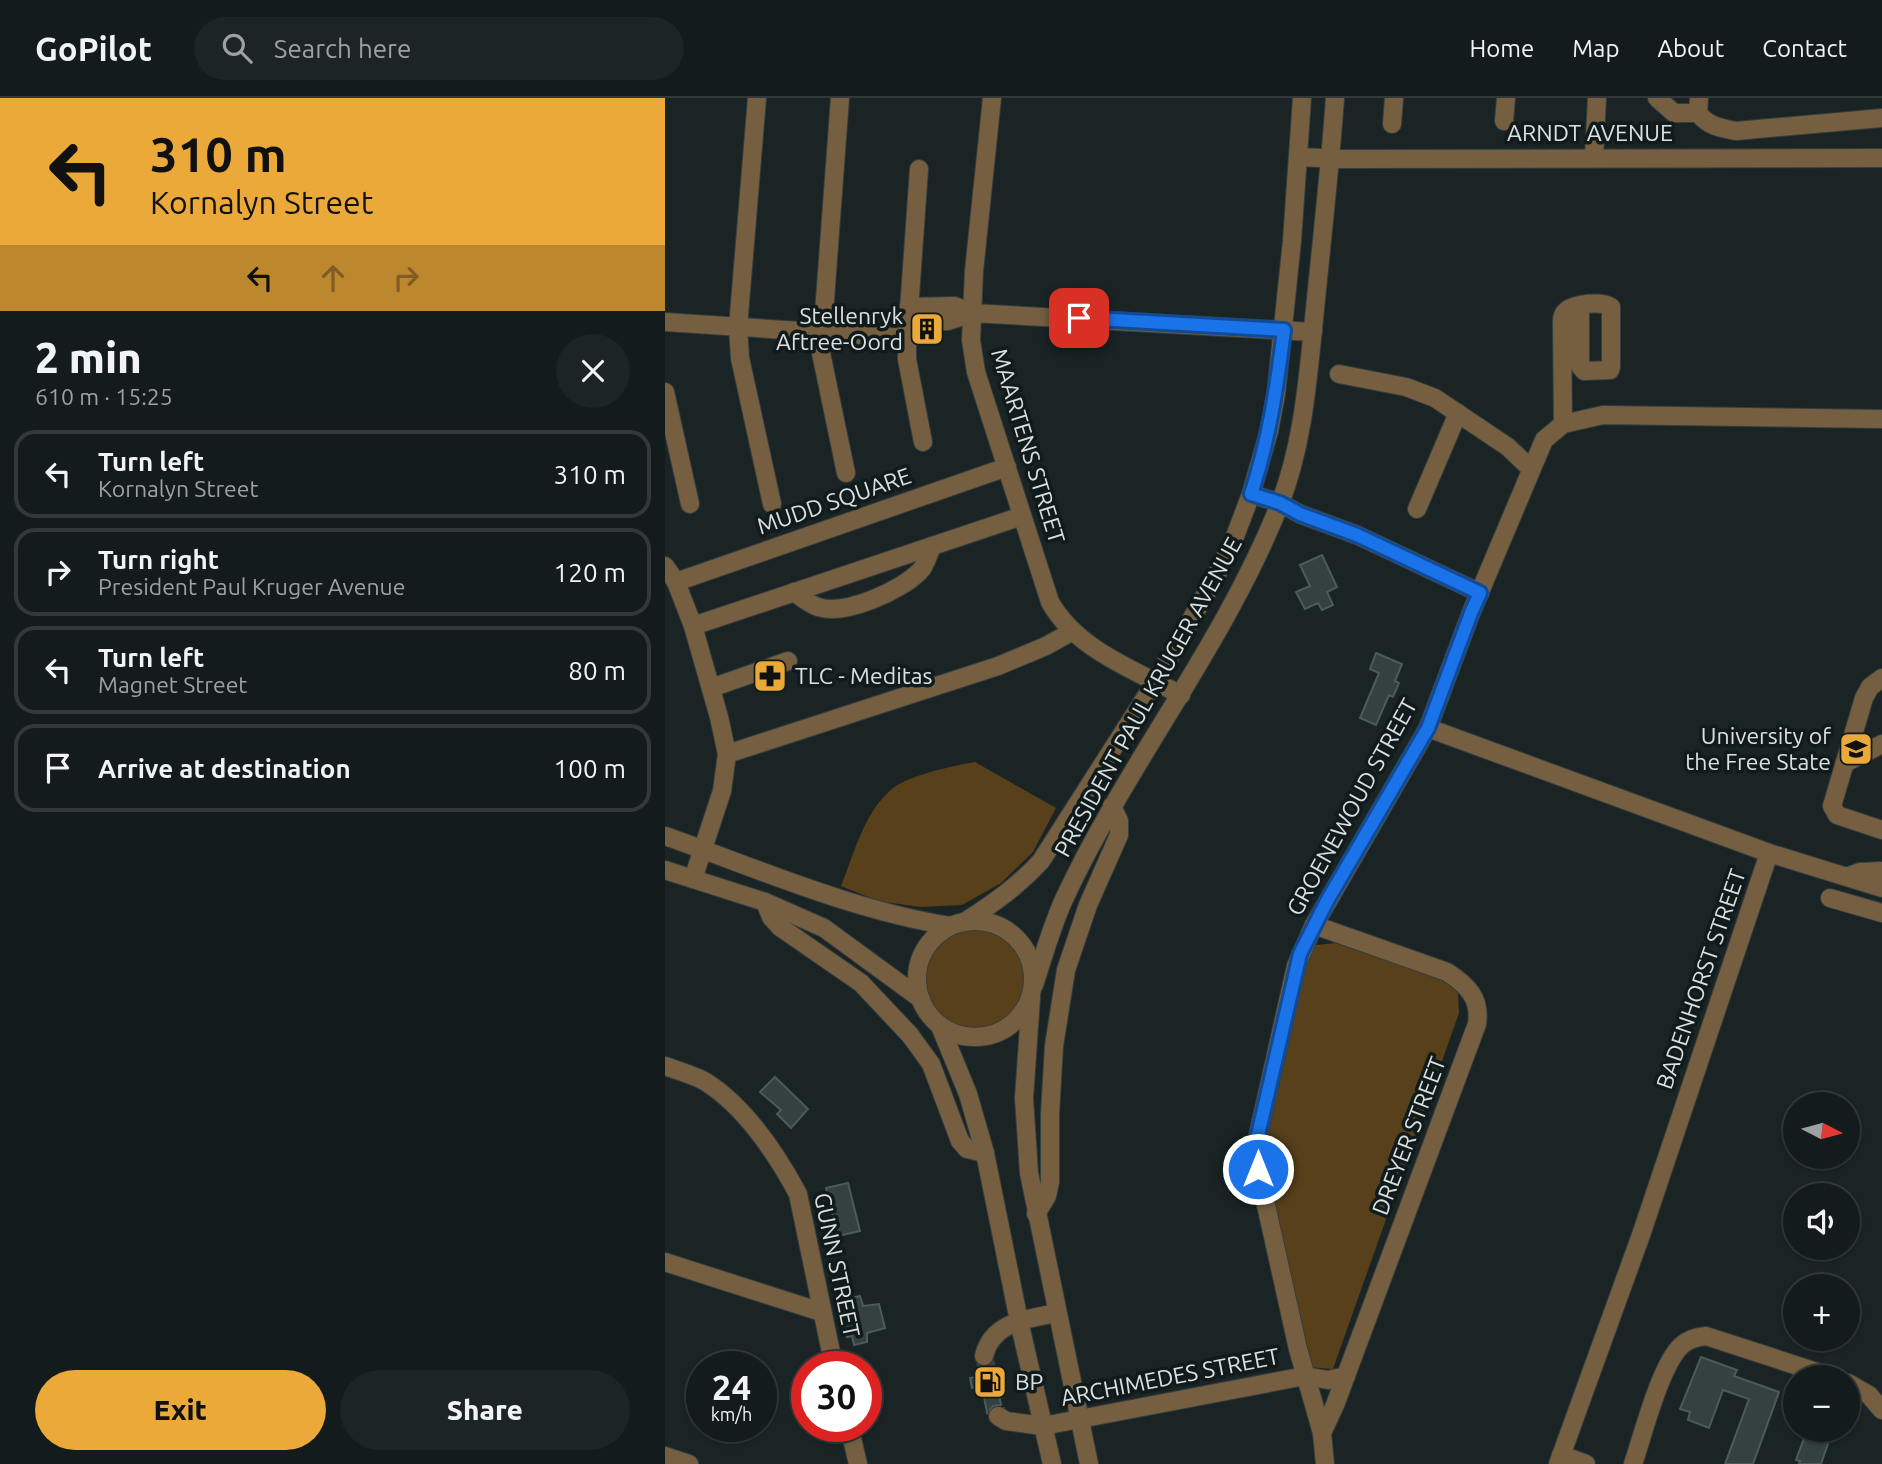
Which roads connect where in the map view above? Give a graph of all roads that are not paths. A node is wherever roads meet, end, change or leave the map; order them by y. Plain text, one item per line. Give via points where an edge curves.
1 (757, 98) edge
2 (840, 98) edge
3 (992, 98) edge
4 (1303, 98) edge
5 (1335, 98) edge
6 (1394, 98) edge
7 (1506, 98) edge
8 (1597, 98) edge
9 (1657, 98) edge
10 (1699, 105) edge
11 (1882, 118) edge
12 (1504, 121) dead end
13 (1392, 124) dead end
14 (1299, 157) junction
15 (1331, 158) junction
16 (1594, 158) junction
17 (1882, 158) edge
18 (919, 169) dead end
19 (1580, 305) dead end
20 (972, 313) junction
21 (665, 322) edge
22 (907, 322) junction
23 (739, 327) junction
24 (1284, 330) junction
25 (1313, 331) junction
26 (821, 332) junction
27 (1339, 374) dead end
28 (665, 391) edge
29 (1458, 413) junction
30 (1882, 419) edge
31 (1563, 424) junction
32 (923, 442) dead end
33 (1007, 467) junction
34 (1530, 468) junction
35 (846, 473) dead end
36 (1251, 494) junction
37 (1280, 503) junction
38 (690, 504) dead end
39 (772, 504) dead end
40 (1417, 509) dead end
41 (1022, 516) junction
42 (932, 546) junction
43 (665, 566) edge
44 (677, 582) junction
45 (794, 592) junction
46 (1480, 593) junction
47 (693, 626) junction
48 (1071, 632) junction
49 (788, 661) dead end
50 (1882, 678) edge
51 (1156, 681) junction
52 (711, 688) junction
53 (1181, 695) junction
54 (1428, 728) junction
55 (1882, 744) edge
56 (727, 754) junction
57 (1845, 763) junction
58 (1112, 806) junction
59 (1882, 830) edge
60 (665, 836) edge
61 (701, 849) junction
62 (1769, 853) junction
63 (665, 870) edge
64 (1882, 871) edge
65 (1845, 877) junction
66 (692, 879) junction
67 (1882, 888) edge
68 (1829, 898) dead end
69 (765, 902) junction
70 (1882, 913) edge
71 (958, 923) junction
72 (1310, 932) junction
73 (1033, 991) junction
74 (921, 999) junction
75 (940, 1026) junction
76 (665, 1067) edge
77 (985, 1153) junction
78 (1036, 1214) junction
79 (665, 1262) edge
80 (821, 1312) junction
81 (1057, 1313) junction
82 (1019, 1321) junction
83 (830, 1351) edge
84 (984, 1356) dead end
85 (1797, 1365) edge
86 (1305, 1376) junction
87 (1346, 1376) junction
88 (1860, 1391) edge
89 (1882, 1410) edge
90 (997, 1416) dead end
91 (1079, 1419) junction
92 (1043, 1426) junction
93 (1322, 1433) junction
94 (853, 1442) edge
95 (665, 1456) edge
96 (1560, 1460) edge
97 (689, 1464) edge
98 (858, 1464) edge
99 (1052, 1464) edge
100 (1089, 1464) edge
101 (1325, 1464) edge
102 (1585, 1464) edge
103 (1633, 1464) edge

1 - 23 street
2 - 26 street
3 - 20 street, MAARTENS STREET
4 - 14 street, PRESIDENT PAUL KRUGER AVENUE
5 - 15 street, PRESIDENT PAUL KRUGER AVENUE
6 - 13 street
7 - 12 street
8 - 16 street
9 - 10 street via 1674,113
10 - 11 street via 1705,121 1736,131
14 - 15 street, ARNDT AVENUE
14 - 24 street, PRESIDENT PAUL KRUGER AVENUE
15 - 16 street, ARNDT AVENUE
15 - 25 street, PRESIDENT PAUL KRUGER AVENUE
16 - 17 street, ARNDT AVENUE
18 - 22 street
19 - 31 street via 1563,315
20 - 22 street via 955,306
20 - 24 street
20 - 33 street, MAARTENS STREET via 976,372
21 - 23 street
22 - 26 street
22 - 32 street via 907,359
23 - 26 street
23 - 39 street via 740,358
24 - 25 street
24 - 36 street, PRESIDENT PAUL KRUGER AVENUE via 1269,431
25 - 37 street, PRESIDENT PAUL KRUGER AVENUE via 1304,413
26 - 35 street via 821,353
27 - 29 street via 1406,387
28 - 38 street
29 - 34 street
29 - 40 street
30 - 31 street via 1603,415
31 - 34 street, GROENEWOUD STREET via 1544,440
33 - 41 street, MAARTENS STREET
33 - 44 street, MUDD SQUARE
34 - 46 street, GROENEWOUD STREET
36 - 37 street
36 - 51 street, PRESIDENT PAUL KRUGER AVENUE via 1216,576
37 - 46 street
37 - 53 street, PRESIDENT PAUL KRUGER AVENUE via 1236,600
41 - 42 street
41 - 48 street, MAARTENS STREET via 1050,602
42 - 45 street
42 - 45 street via 922,569 908,582 847,607 816,607
43 - 44 street
44 - 47 street
45 - 47 street
46 - 54 street, GROENEWOUD STREET
47 - 52 street
48 - 51 street, MAARTENS STREET
48 - 56 street via 998,666
49 - 52 street
50 - 57 street via 1864,698
51 - 53 street, MAARTENS STREET
51 - 71 street, PRESIDENT PAUL KRUGER AVENUE via 1041,861 1002,898
52 - 56 street
53 - 58 street, PRESIDENT PAUL KRUGER AVENUE
54 - 62 street, BADENHORST STREET
54 - 72 street, GROENEWOUD STREET
55 - 57 street
56 - 61 street via 722,791
57 - 59 street via 1833,810
58 - 73 street, PRESIDENT PAUL KRUGER AVENUE via 1065,897
58 - 78 street via 1119,835 1066,970 1054,1046 1050,1182
60 - 61 street
61 - 66 street
61 - 71 street via 878,912
62 - 65 street
62 - 96 street, BADENHORST STREET
63 - 66 street
64 - 65 street
65 - 67 street
66 - 69 street
68 - 70 street
69 - 74 street via 824,928
69 - 77 street via 780,927 861,983 888,1009 931,1064 960,1141 967,1149
71 - 73 street via 987,921 1007,929 1023,944 1032,963
71 - 74 street via 934,937 923,953 917,971
72 - 86 street, GROENEWOUD STREET via 1296,966 1256,1150
72 - 87 street, DREYER STREET via 1339,935 1447,971 1464,983 1479,1011
73 - 75 street via 1023,1014 993,1035 956,1035
73 - 78 street, PRESIDENT PAUL KRUGER AVENUE via 1024,1098
74 - 75 street
75 - 77 street via 968,1094
76 - 80 street, GUNN STREET via 705,1081 737,1108 785,1170 798,1194
77 - 82 street
78 - 81 street, PRESIDENT PAUL KRUGER AVENUE
79 - 80 street
80 - 83 street, GUNN STREET
81 - 82 street
81 - 91 street, PRESIDENT PAUL KRUGER AVENUE
82 - 84 street via 995,1333
82 - 92 street
85 - 103 street via 1706,1336 1694,1338 1678,1349 1663,1377
86 - 87 street, ARCHIMEDES STREET via 1328,1380
86 - 91 street, ARCHIMEDES STREET
86 - 93 street, GROENEWOUD STREET
87 - 93 street, DREYER STREET
88 - 89 street
90 - 92 street, ARCHIMEDES STREET
91 - 92 street, ARCHIMEDES STREET
91 - 100 street, PRESIDENT PAUL KRUGER AVENUE
92 - 99 street
93 - 101 street, GROENEWOUD STREET
94 - 98 street
95 - 97 street
96 - 102 street

